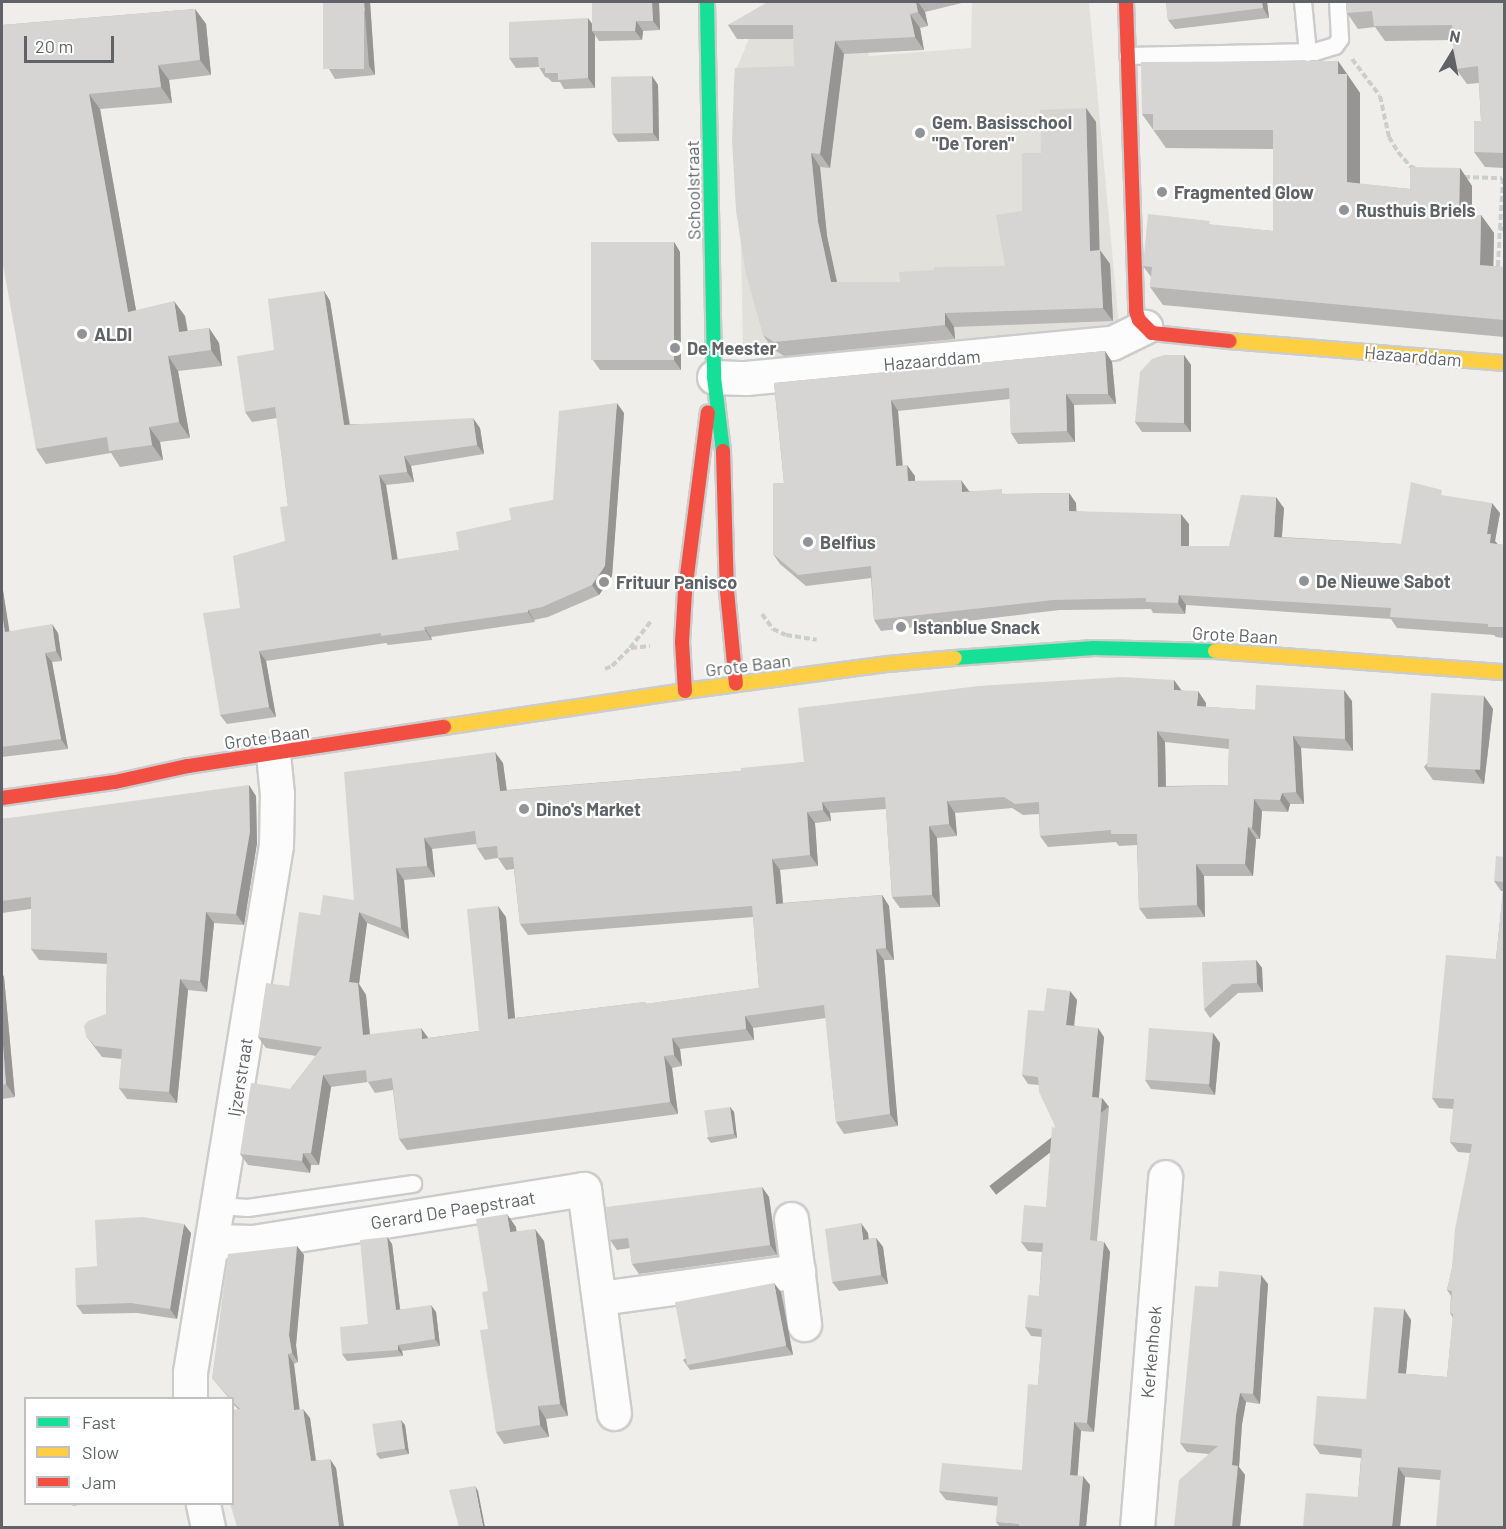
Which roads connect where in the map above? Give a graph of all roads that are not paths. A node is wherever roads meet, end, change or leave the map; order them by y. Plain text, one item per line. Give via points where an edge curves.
1 (707, 2) edge
2 (1126, 2) edge
3 (1303, 2) edge
4 (1338, 2) edge
5 (1312, 53) junction
6 (1128, 56) junction
7 (1145, 327) junction
8 (1504, 363) edge
9 (714, 377) junction
10 (1504, 672) edge
11 (736, 684) junction
12 (685, 691) junction
13 (273, 754) junction
14 (2, 798) edge
15 (1166, 1177) dead end
16 (413, 1184) dead end
17 (219, 1206) junction
18 (791, 1219) dead end
19 (213, 1241) junction
20 (798, 1271) junction
21 (600, 1298) junction
22 (804, 1324) dead end
23 (190, 1397) edge
24 (614, 1413) dead end
25 (203, 1505) edge
26 (208, 1527) edge
27 (1137, 1527) edge

1 - 9 main road, Schoolstraat
2 - 6 main road
3 - 5 lane
4 - 5 lane via 1340,39 1335,46
5 - 6 lane
6 - 7 main road via 1137,311
7 - 8 main road, Hazaarddam via 1164,336
7 - 9 street, Hazaarddam via 1112,343 746,378
9 - 11 main road, Schoolstraat via 723,432 727,591
9 - 12 main road, Schoolstraat via 702,441 685,591
10 - 11 main road, Grote Baan via 1208,651 1094,648 888,664
11 - 12 main road, Grote Baan
12 - 13 main road, Grote Baan
13 - 14 main road, Grote Baan
13 - 17 street, Ijzerstraat via 276,845
15 - 27 street, Kerkenhoek
16 - 17 lane via 248,1208
17 - 19 street, Ijzerstraat
18 - 20 street
19 - 21 street, Gerard De Paepstraat via 253,1242 584,1189
19 - 23 street, Ijzerstraat via 190,1372
20 - 21 street
20 - 22 street
21 - 24 street, Gerard De Paepstraat
25 - 26 street

